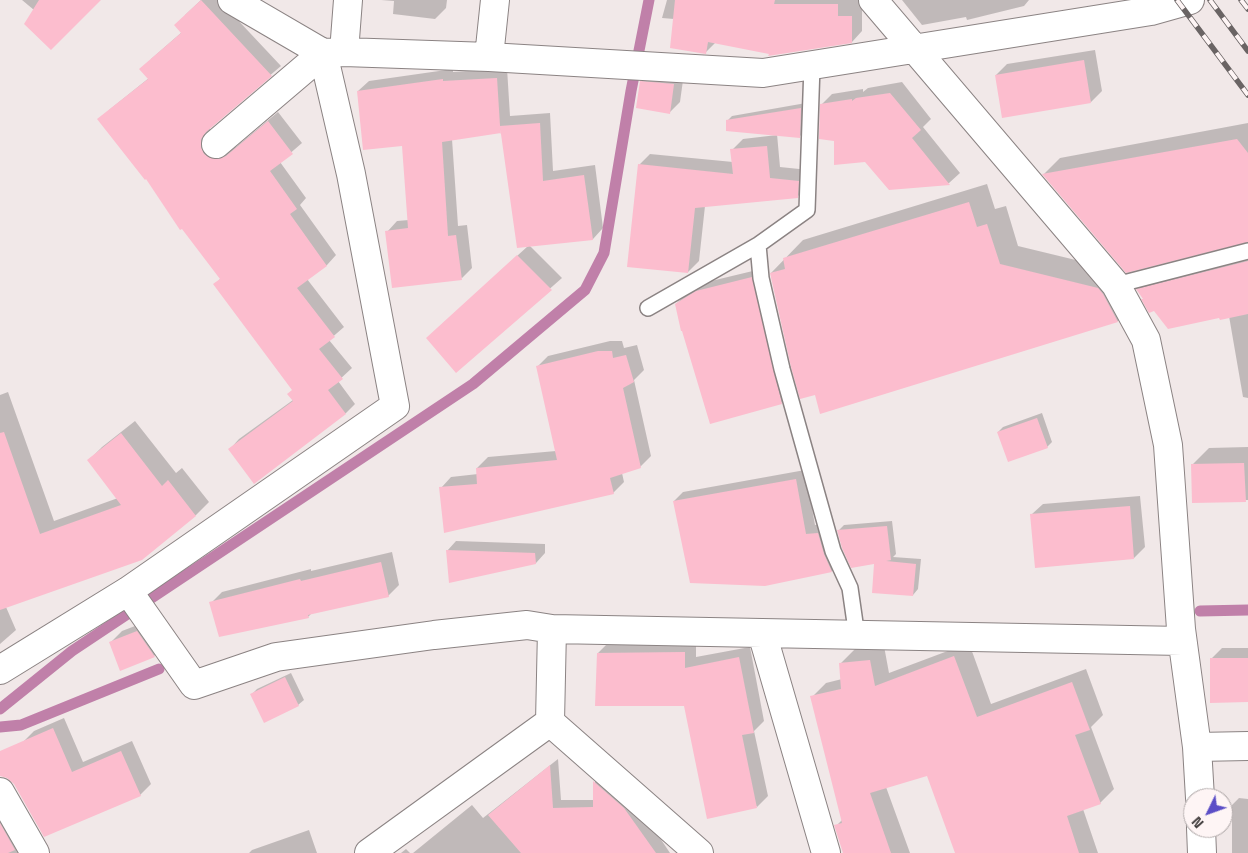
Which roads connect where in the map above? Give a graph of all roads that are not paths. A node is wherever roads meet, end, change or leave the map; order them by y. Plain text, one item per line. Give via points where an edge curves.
1 (232, 0) edge
2 (348, 0) edge
3 (495, 0) edge
4 (873, 0) edge
5 (1190, 0) edge
6 (914, 50) junction
7 (333, 53) junction
8 (489, 57) junction
9 (812, 66) junction
10 (216, 144) dead end
11 (758, 246) junction
12 (1248, 251) edge
13 (1116, 285) junction
14 (648, 308) dead end
15 (128, 591) junction
16 (552, 629) junction
17 (854, 629) junction
18 (762, 633) junction
19 (1182, 635) junction
20 (0, 670) edge
21 (550, 722) junction
22 (1197, 746) junction
23 (1248, 746) edge
24 (1199, 788) edge
25 (0, 792) edge
26 (1201, 838) edge
27 (35, 853) edge
28 (369, 853) edge
29 (699, 853) edge
30 (826, 853) edge
31 (1202, 853) edge

1 - 7 street
2 - 7 street
3 - 8 street
4 - 6 street
5 - 6 street via 1151,11
6 - 9 street
6 - 13 street
7 - 8 street
7 - 10 street
7 - 15 street via 351,174 395,406
8 - 9 street via 763,73
9 - 11 lane via 807,210
11 - 14 lane
11 - 17 lane via 761,278 782,369 833,551 850,588
12 - 13 lane
13 - 19 street via 1146,340 1168,445
15 - 16 street via 194,685 276,657 527,625
15 - 20 street
16 - 18 street
16 - 21 street
17 - 18 street
17 - 19 street
18 - 30 street
19 - 22 street
21 - 28 street
21 - 29 street
22 - 23 street
22 - 24 street
25 - 27 street
26 - 31 street

